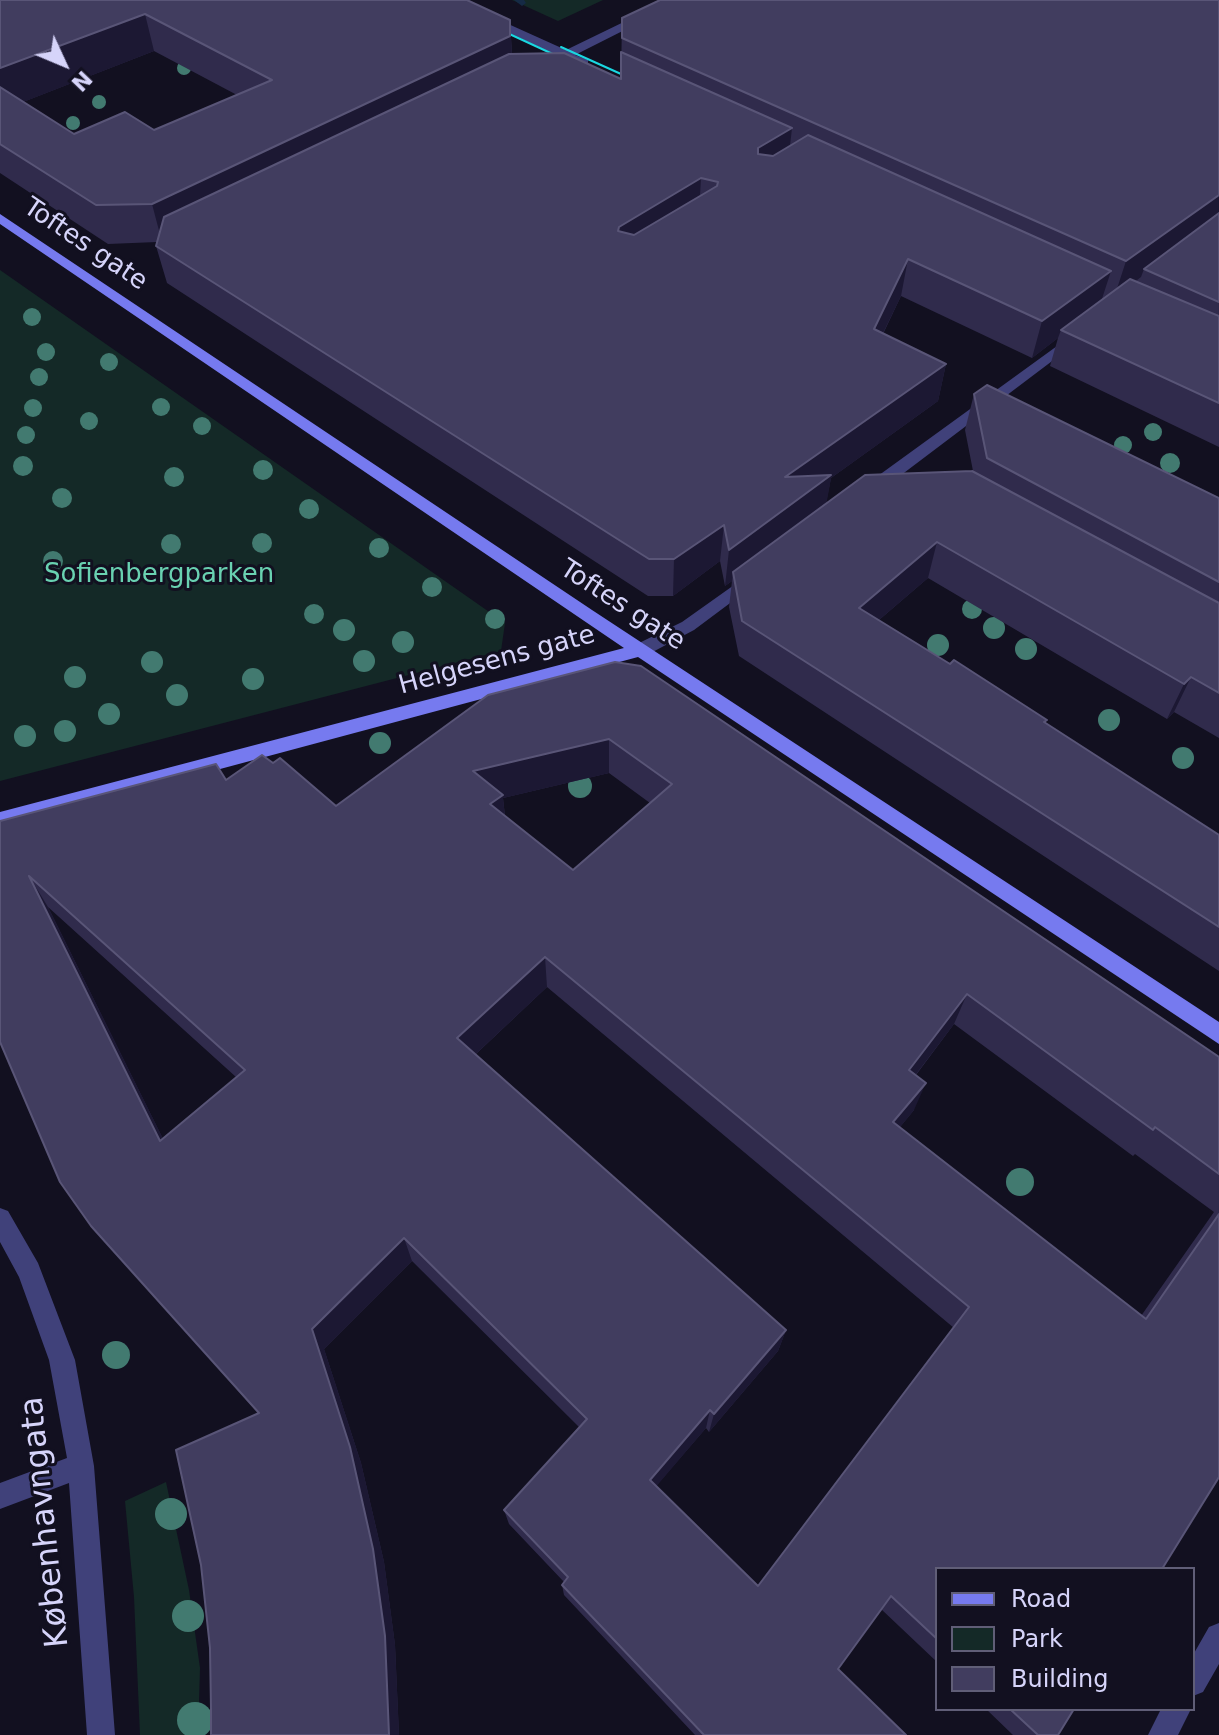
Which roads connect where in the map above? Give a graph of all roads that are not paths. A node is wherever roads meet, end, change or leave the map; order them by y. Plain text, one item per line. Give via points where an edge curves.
1 (446, 0) edge
2 (678, 0) edge
3 (566, 55) junction
4 (548, 64) edge
5 (601, 71) edge
6 (0, 218) edge
7 (1087, 329) edge
8 (903, 464) junction
9 (925, 476) edge
10 (850, 505) edge
11 (763, 570) edge
12 (641, 650) junction
13 (0, 820) edge
14 (1219, 1034) edge
15 (0, 1219) edge
16 (81, 1466) junction
17 (0, 1496) edge
18 (1219, 1637) edge
19 (1195, 1679) edge
20 (1176, 1711) edge
21 (101, 1735) edge
22 (1162, 1735) edge

1 - 3 street
2 - 3 street
3 - 4 street
3 - 5 street
6 - 12 main road, Toftes gate
7 - 8 street
8 - 9 street
8 - 10 street
11 - 12 street, Helgesens gate via 688,626
12 - 13 main road, Helgesens gate
12 - 14 main road, Toftes gate
15 - 16 street, Københavngata via 29,1271 62,1360
16 - 17 street
16 - 21 street, Københavngata
18 - 19 street
20 - 22 street

